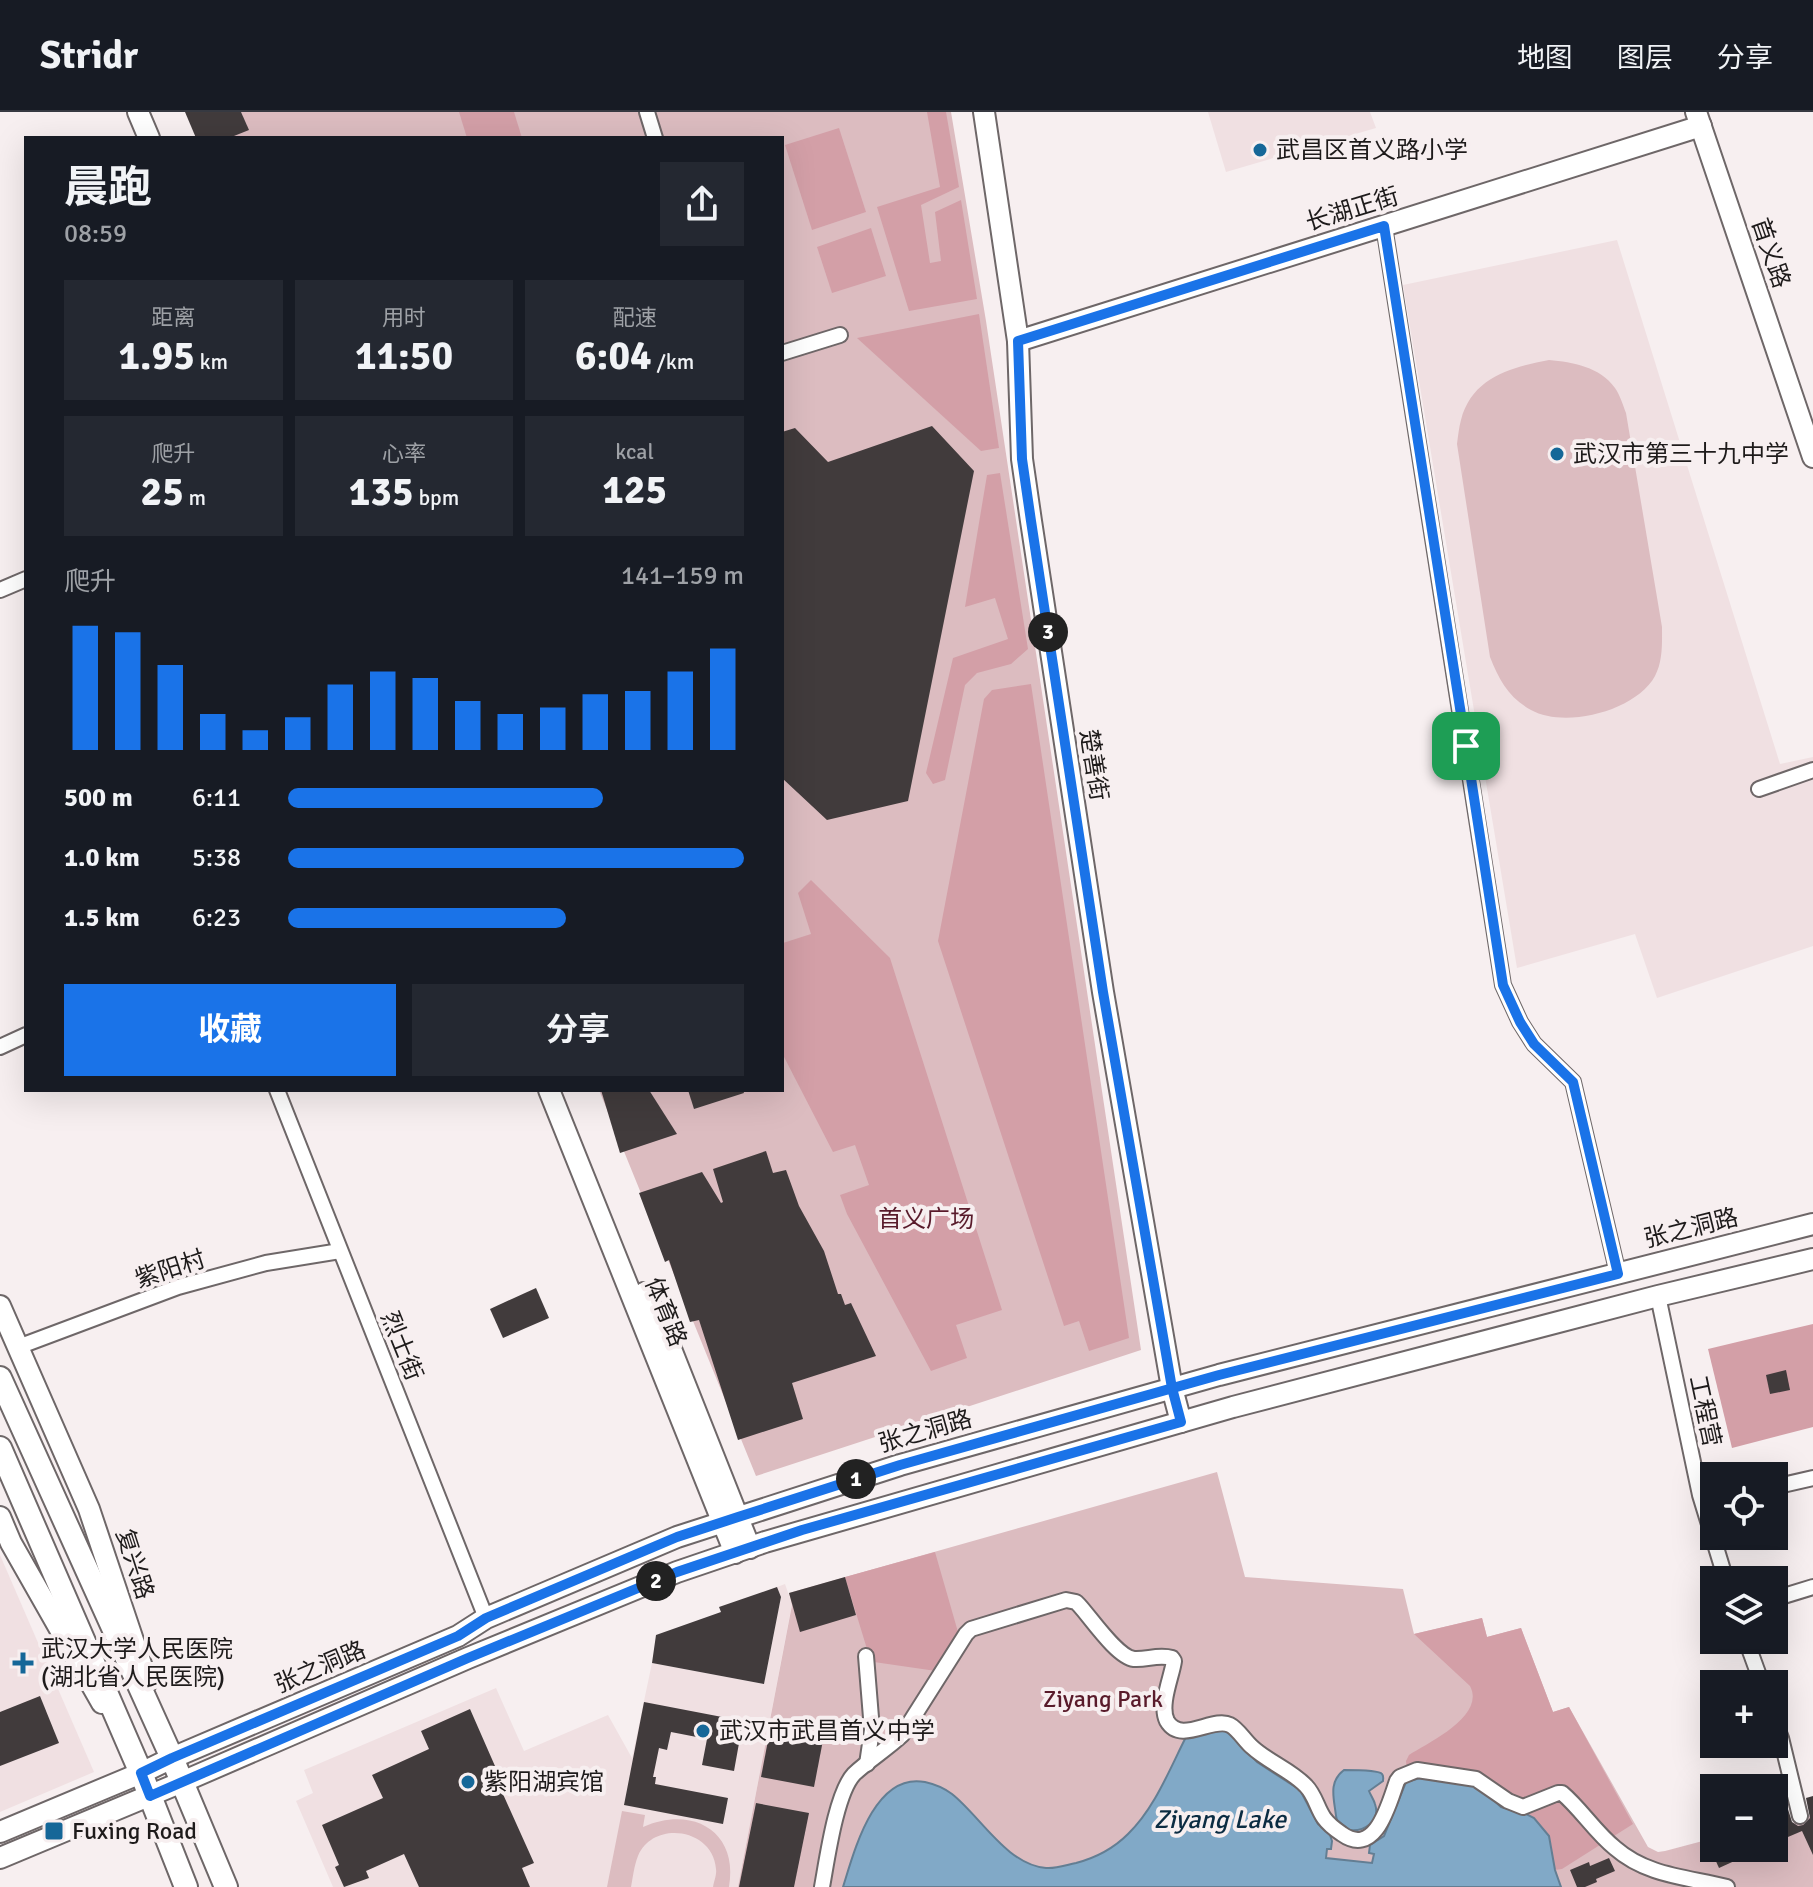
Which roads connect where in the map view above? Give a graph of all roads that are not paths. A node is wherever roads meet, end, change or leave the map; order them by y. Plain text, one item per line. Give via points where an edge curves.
1 (138, 112) edge
2 (151, 112) edge
3 (647, 112) edge
4 (984, 112) edge
5 (1698, 119) edge
6 (148, 136) edge
7 (161, 136) edge
8 (654, 136) edge
9 (1384, 226) junction
10 (840, 335) dead end
11 (1018, 341) junction
12 (784, 352) edge
13 (1813, 457) edge
14 (24, 580) edge
15 (0, 590) edge
16 (1813, 770) edge
17 (1759, 789) dead end
18 (24, 1036) edge
19 (0, 1047) edge
20 (278, 1092) edge
21 (550, 1092) edge
22 (562, 1092) edge
23 (1813, 1224) edge
24 (340, 1251) junction
25 (1813, 1259) edge
26 (1618, 1274) junction
27 (1658, 1296) junction
28 (0, 1306) edge
29 (18, 1347) junction
30 (0, 1378) edge
31 (1172, 1388) junction
32 (1181, 1422) junction
33 (0, 1448) edge
34 (1700, 1470) edge
35 (1813, 1478) edge
36 (1788, 1484) edge
37 (0, 1517) edge
38 (730, 1519) junction
39 (742, 1550) junction
40 (1813, 1587) edge
41 (1788, 1595) edge
42 (486, 1618) junction
43 (866, 1656) dead end
44 (172, 1758) junction
45 (1786, 1758) edge
46 (867, 1764) junction
47 (141, 1773) junction
48 (182, 1782) junction
49 (150, 1796) junction
50 (1800, 1816) dead end
51 (0, 1832) edge
52 (0, 1858) edge
53 (186, 1887) edge
54 (226, 1887) edge
55 (822, 1887) edge
56 (1727, 1887) edge

1 - 6 main road
2 - 7 main road
3 - 8 street
4 - 11 main road, 楚善街
5 - 9 main road, 长湖正街
5 - 13 main road, 首义路
9 - 11 main road, 长湖正街
9 - 26 street via 1503,985 1534,1044 1573,1082
10 - 12 street
11 - 31 main road, 楚善街 via 1022,459 1103,992
14 - 15 street
16 - 17 street
18 - 19 street
20 - 24 street, 烈士街
21 - 38 main road, 体育路
22 - 38 main road via 667,1339
23 - 26 main road, 张之洞路
24 - 29 street, 紫阳村 via 266,1263 178,1287
24 - 42 street, 烈士街
25 - 27 main road, 张之洞路
26 - 31 main road, 张之洞路
27 - 32 main road, 张之洞路
27 - 34 street, 工程营
28 - 29 main road, 复兴路
29 - 44 main road, 复兴路 via 89,1509
30 - 44 main road
31 - 32 main road, 楚善街
31 - 38 main road, 张之洞路
32 - 39 main road, 张之洞路
33 - 47 main road
35 - 36 street
37 - 47 main road
38 - 39 main road
38 - 42 main road, 张之洞路
39 - 48 main road, 张之洞路 via 468,1658
40 - 41 street
42 - 44 main road, 张之洞路 via 458,1636
43 - 46 street via 872,1730
44 - 47 main road, 张之洞路
44 - 48 main road, 复兴路
45 - 50 street
46 - 55 street via 842,1796
46 - 56 street via 902,1735 971,1629 1072,1600 1123,1656 1172,1658 1165,1705 1171,1725 1185,1731 1231,1725 1264,1758 1309,1789 1325,1820 1346,1838 1371,1835 1397,1781 1417,1770 1476,1779 1523,1807 1562,1793 1612,1846 1640,1865
47 - 49 main road
47 - 51 main road, 张之洞路
48 - 49 main road, 张之洞路
48 - 54 main road, 复兴路
49 - 52 main road, 张之洞路
49 - 53 main road

